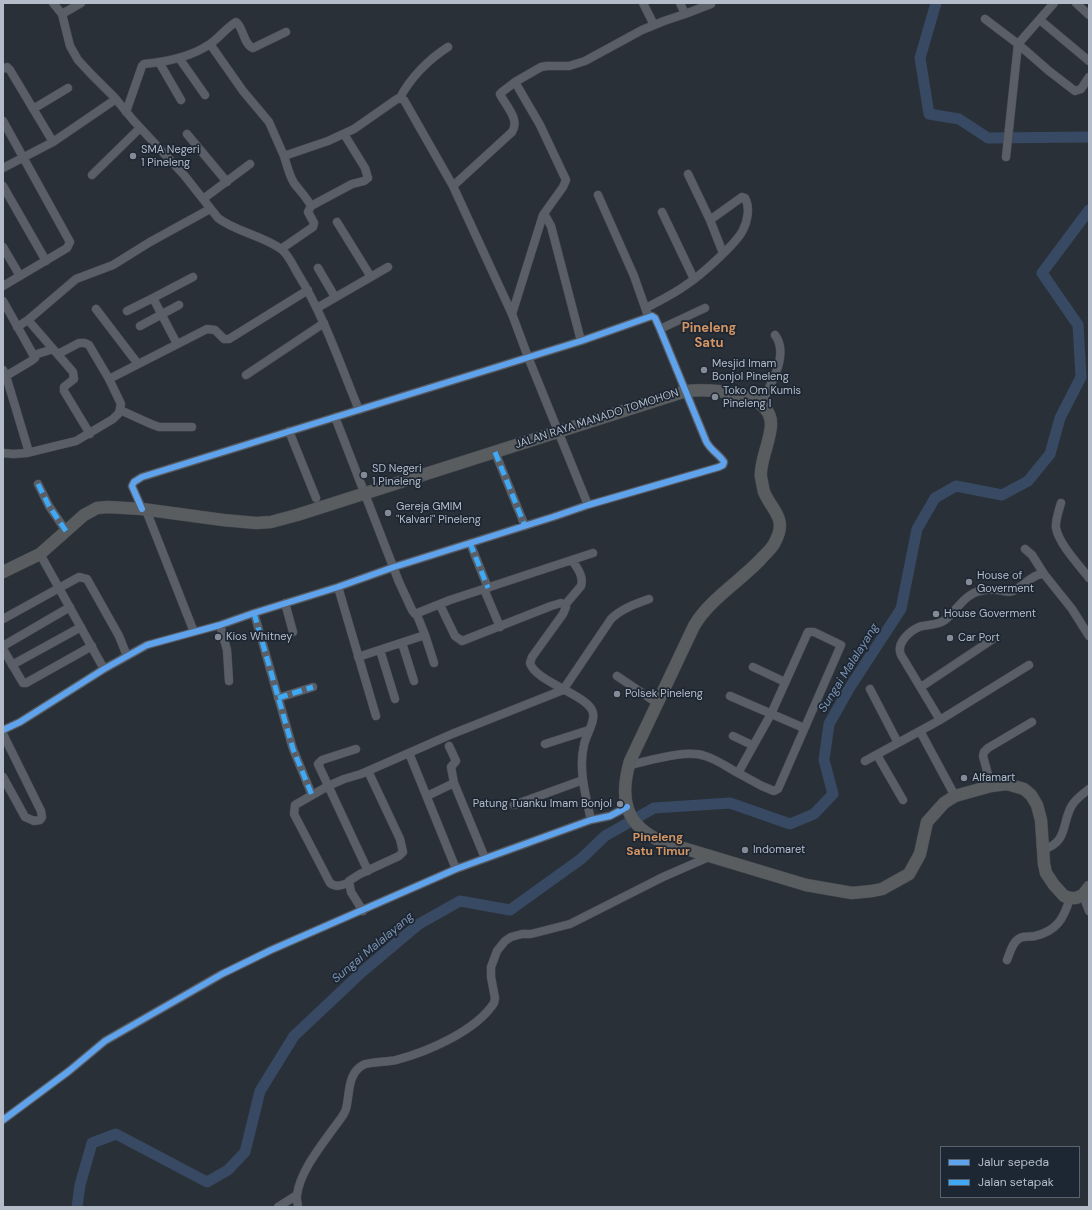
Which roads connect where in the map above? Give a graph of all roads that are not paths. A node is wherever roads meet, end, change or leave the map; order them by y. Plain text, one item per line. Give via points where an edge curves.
1 (53, 3) edge
2 (81, 3) edge
3 (643, 3) edge
4 (680, 3) edge
5 (1054, 3) edge
6 (1076, 3) edge
7 (711, 4) dead end
8 (62, 14) junction
9 (685, 14) junction
10 (1089, 15) edge
11 (985, 19) dead end
12 (1040, 20) junction
13 (654, 25) junction
14 (286, 32) dead end
15 (210, 44) junction
16 (1018, 44) junction
17 (448, 47) dead end
18 (179, 58) junction
19 (1089, 61) edge
20 (159, 62) junction
21 (3, 69) edge
22 (1089, 77) edge
23 (515, 82) junction
24 (68, 88) dead end
25 (1085, 90) edge
26 (205, 95) dead end
27 (400, 98) junction
28 (116, 99) junction
29 (182, 100) dead end
30 (33, 109) junction
31 (126, 112) junction
32 (3, 121) edge
33 (140, 128) junction
34 (188, 134) dead end
35 (344, 134) junction
36 (53, 142) junction
37 (284, 156) junction
38 (1006, 157) dead end
39 (23, 158) junction
40 (250, 164) dead end
41 (3, 168) edge
42 (688, 174) dead end
43 (92, 175) dead end
44 (226, 182) junction
45 (3, 186) edge
46 (453, 186) junction
47 (598, 194) dead end
48 (203, 199) junction
49 (311, 206) junction
50 (210, 209) junction
51 (662, 212) dead end
52 (543, 215) junction
53 (710, 220) junction
54 (337, 222) dead end
55 (3, 247) edge
56 (281, 249) junction
57 (723, 253) junction
58 (46, 261) junction
59 (388, 267) dead end
60 (318, 268) dead end
61 (20, 276) junction
62 (193, 277) dead end
63 (371, 277) junction
64 (694, 279) junction
65 (3, 286) edge
66 (308, 290) junction
67 (335, 297) junction
68 (154, 298) junction
69 (3, 302) edge
70 (179, 305) dead end
71 (317, 308) junction
72 (646, 308) junction
73 (705, 308) dead end
74 (96, 309) dead end
75 (127, 311) dead end
76 (162, 314) junction
77 (512, 314) junction
78 (649, 317) junction
79 (28, 320) junction
80 (324, 323) junction
81 (140, 326) dead end
82 (18, 327) junction
83 (660, 329) junction
84 (775, 335) dead end
85 (581, 341) junction
86 (178, 344) junction
87 (56, 351) junction
88 (34, 355) junction
89 (528, 357) junction
90 (138, 364) junction
91 (5, 373) edge
92 (246, 374) dead end
93 (108, 379) junction
94 (686, 391) junction
95 (761, 404) junction
96 (120, 410) junction
97 (359, 410) junction
98 (335, 417) junction
99 (192, 427) dead end
100 (289, 431) junction
101 (557, 432) junction
102 (90, 434) junction
103 (495, 452) junction
104 (3, 453) edge
105 (27, 453) junction
106 (38, 484) dead end
107 (365, 493) junction
108 (316, 498) dead end
109 (1061, 503) dead end
110 (588, 505) junction
111 (144, 509) junction
112 (525, 526) junction
113 (66, 531) junction
114 (470, 543) junction
115 (1025, 550) dead end
116 (593, 553) dead end
117 (40, 554) junction
118 (572, 560) junction
119 (394, 567) junction
120 (3, 572) edge
121 (1044, 574) junction
122 (1089, 578) edge
123 (338, 587) junction
124 (59, 588) junction
125 (486, 588) junction
126 (649, 599) dead end
127 (285, 603) junction
128 (440, 605) junction
129 (565, 605) junction
130 (70, 607) junction
131 (254, 613) junction
132 (417, 615) junction
133 (3, 618) edge
134 (220, 625) junction
135 (82, 627) junction
136 (500, 627) junction
137 (194, 632) junction
138 (293, 632) dead end
139 (425, 635) junction
140 (1089, 636) edge
141 (994, 639) dead end
142 (402, 643) junction
143 (3, 646) edge
144 (92, 646) junction
145 (3, 649) edge
146 (380, 650) junction
147 (127, 656) junction
148 (358, 657) junction
149 (434, 663) dead end
150 (12, 665) junction
151 (1029, 665) dead end
152 (753, 667) dead end
153 (104, 669) junction
154 (617, 676) dead end
155 (229, 681) dead end
156 (414, 681) dead end
157 (785, 682) junction
158 (313, 687) dead end
159 (921, 687) junction
160 (870, 689) dead end
161 (563, 690) junction
162 (730, 696) dead end
163 (278, 698) junction
164 (396, 699) dead end
165 (657, 703) junction
166 (771, 714) junction
167 (376, 716) dead end
168 (940, 720) junction
169 (1032, 722) dead end
170 (804, 728) junction
171 (3, 730) edge
172 (589, 730) junction
173 (920, 731) junction
174 (3, 734) edge
175 (733, 736) dead end
176 (898, 743) junction
177 (545, 744) dead end
178 (752, 745) junction
179 (449, 746) dead end
180 (356, 749) dead end
181 (409, 753) junction
182 (877, 755) junction
183 (865, 761) dead end
184 (629, 765) junction
185 (368, 771) junction
186 (738, 773) junction
187 (3, 777) edge
188 (583, 780) junction
189 (454, 783) junction
190 (328, 786) junction
191 (991, 786) junction
192 (1089, 789) edge
193 (312, 795) junction
194 (427, 796) junction
195 (955, 796) junction
196 (904, 800) dead end
197 (514, 805) dead end
198 (628, 810) junction
199 (591, 820) junction
200 (1042, 850) junction
201 (711, 856) junction
202 (485, 858) junction
203 (456, 869) junction
204 (368, 871) junction
205 (348, 883) junction
206 (1086, 891) edge
207 (1070, 898) junction
208 (363, 911) junction
209 (1089, 911) edge
210 (1007, 960) dead end
211 (3, 1120) edge
212 (296, 1196) junction
213 (278, 1207) edge
214 (298, 1207) edge

1 - 8 street
2 - 8 street
3 - 13 street
4 - 9 street
5 - 12 street
6 - 10 street
7 - 9 street
8 - 28 street via 71,50
9 - 13 street
11 - 16 street
12 - 16 street
12 - 19 street
13 - 23 street via 585,61 569,66 544,66
14 - 15 street via 253,48 249,46 236,22
15 - 18 street
15 - 37 street via 243,91 269,122
16 - 25 street via 1076,91
16 - 38 street
17 - 27 street via 420,71
18 - 20 street
18 - 26 street
20 - 29 street
20 - 31 street via 142,66
21 - 30 street via 10,70
22 - 25 street
23 - 46 street via 500,94 516,126
23 - 52 street via 540,125 566,180
24 - 30 street
27 - 35 street
27 - 46 street via 404,100
28 - 31 street
28 - 36 street
30 - 36 street
31 - 33 street
32 - 39 street
33 - 43 street
33 - 48 street
34 - 44 street
35 - 37 street
35 - 49 street via 365,168 368,178
36 - 39 street
37 - 49 street via 291,177
39 - 41 street
39 - 58 street via 70,240 68,247
40 - 44 street
42 - 53 street
44 - 48 street
45 - 58 street
46 - 77 street
47 - 72 street
48 - 50 street
49 - 56 street via 308,212 313,226
50 - 56 street via 225,223 260,237
50 - 79 street via 113,265 76,279
51 - 64 street
52 - 77 street
52 - 85 street via 550,226
53 - 57 street
53 - 57 street via 742,197 746,200 749,209 744,228
54 - 63 street
55 - 61 street
56 - 66 street
57 - 64 street
58 - 61 street
59 - 63 street
60 - 67 street
61 - 65 street
62 - 68 street
63 - 67 street
64 - 72 street
66 - 71 street
66 - 86 street via 229,339 224,339 217,331 209,329
67 - 71 street
68 - 75 street
68 - 76 street
69 - 82 street
70 - 76 street
71 - 80 street
72 - 78 street
73 - 83 street
74 - 90 street
76 - 81 street
76 - 86 street
77 - 89 street
78 - 83 street via 655,318
78 - 85 street
79 - 82 street
79 - 87 street
80 - 92 street
80 - 97 street
82 - 88 street
83 - 94 street
84 - 95 street via 780,345 779,362
85 - 89 street
86 - 90 street
87 - 88 street
87 - 93 street via 81,342 85,343
87 - 102 street via 74,376 74,379 64,387 64,391
88 - 91 street via 35,358 31,361
89 - 97 street
89 - 101 street
90 - 93 street
91 - 105 street via 27,443
93 - 96 street via 121,404
94 - 95 highway, JALAN RAYA MANADO TOMOHON via 718,391
94 - 101 highway, JALAN RAYA MANADO TOMOHON
94 - 110 street via 706,441 722,458 723,465
95 - 165 highway via 768,414 771,425 761,476 764,492 779,517 779,534 764,555 718,598 696,623
96 - 99 street via 159,427
96 - 102 street via 113,419
97 - 98 street
98 - 100 street
98 - 107 street
100 - 108 street
100 - 111 street via 138,479 132,486
101 - 103 highway, JALAN RAYA MANADO TOMOHON
101 - 110 street
102 - 105 street via 76,441
103 - 107 highway, JALAN RAYA MANADO TOMOHON
103 - 112 street
104 - 105 street
106 - 113 street
107 - 111 highway, JALAN RAYA MANADO TOMOHON via 271,522 229,521
107 - 119 street
109 - 122 street via 1055,527 1067,550
110 - 112 street
111 - 113 highway, JALAN RAYA MANADO TOMOHON via 97,508 84,515
111 - 137 street
112 - 114 street
113 - 117 highway, JALAN RAYA MANADO TOMOHON
114 - 119 street
114 - 125 street
115 - 121 street via 1032,555
116 - 118 street
117 - 120 highway, JALAN RAYA MANADO TOMOHON
117 - 124 street
118 - 125 street
118 - 129 street via 582,576 582,582
119 - 123 street
119 - 132 street via 412,610
121 - 140 street
121 - 159 street via 1037,574 1010,592 977,592 942,622 919,627 909,635 899,650
123 - 127 street
123 - 148 street
124 - 130 street
124 - 133 street
124 - 147 street via 79,577 87,579 119,636
125 - 128 street
125 - 136 street
126 - 161 street via 627,608 611,619
127 - 131 street
127 - 138 street
128 - 132 street
128 - 136 street via 455,636 462,641
129 - 136 street via 558,603
129 - 161 street via 563,614 530,663 533,670
130 - 135 street
130 - 143 street
131 - 134 street
131 - 163 street
132 - 139 street
134 - 137 street
134 - 155 street via 227,650
135 - 144 street
135 - 150 street
137 - 147 street via 153,643
139 - 142 street
139 - 149 street
141 - 159 street
142 - 146 street
142 - 156 street
144 - 150 street via 26,683 23,683
144 - 153 street
145 - 150 street
146 - 148 street
146 - 164 street
147 - 153 street
148 - 167 street
151 - 168 street
152 - 157 street
153 - 171 street
154 - 165 street
157 - 166 street
157 - 170 street via 808,632 814,632 841,645
158 - 163 street
159 - 168 street
160 - 176 street
161 - 172 street via 592,709 593,719
161 - 181 street
162 - 166 street
163 - 193 street via 293,749
165 - 184 highway
166 - 170 street
166 - 178 street
168 - 173 street
169 - 191 street via 984,752
170 - 186 street via 777,791
172 - 177 street
172 - 188 street via 584,743
173 - 176 street
173 - 195 street
174 - 187 street via 41,811 41,819 34,821 25,817
175 - 178 street
176 - 182 street
178 - 186 street
179 - 189 street via 456,761 451,767
180 - 190 street via 319,762
181 - 185 street
181 - 194 street
182 - 183 street
182 - 196 street
184 - 186 street via 683,754 697,754
184 - 198 highway via 625,783
185 - 190 street
185 - 204 street via 400,839 403,852
188 - 197 street
188 - 199 street
189 - 194 street
189 - 202 street
190 - 193 street
190 - 204 street
191 - 195 highway
191 - 200 highway via 1011,784 1031,795 1040,814
192 - 200 street via 1071,807 1064,831 1058,840 1053,846
193 - 205 street via 296,805 294,814 330,883 338,886
194 - 203 street
195 - 201 highway via 944,803 928,822 920,854 909,874 882,889 852,894 831,890 806,885
198 - 199 street
198 - 201 highway via 650,836
199 - 202 street
200 - 207 highway via 1049,878 1060,893
201 - 212 street via 570,924 522,934 505,941 497,951 491,967 494,1003 472,1025 430,1048 394,1061 365,1064 356,1071 350,1082 346,1109 303,1176
202 - 203 street
203 - 208 street
204 - 205 street
205 - 208 street via 352,896
206 - 207 highway via 1076,898
206 - 209 street
207 - 210 street via 1063,918 1050,931 1019,938 1013,944
208 - 211 street via 222,974 125,1029
212 - 213 street
212 - 214 street

